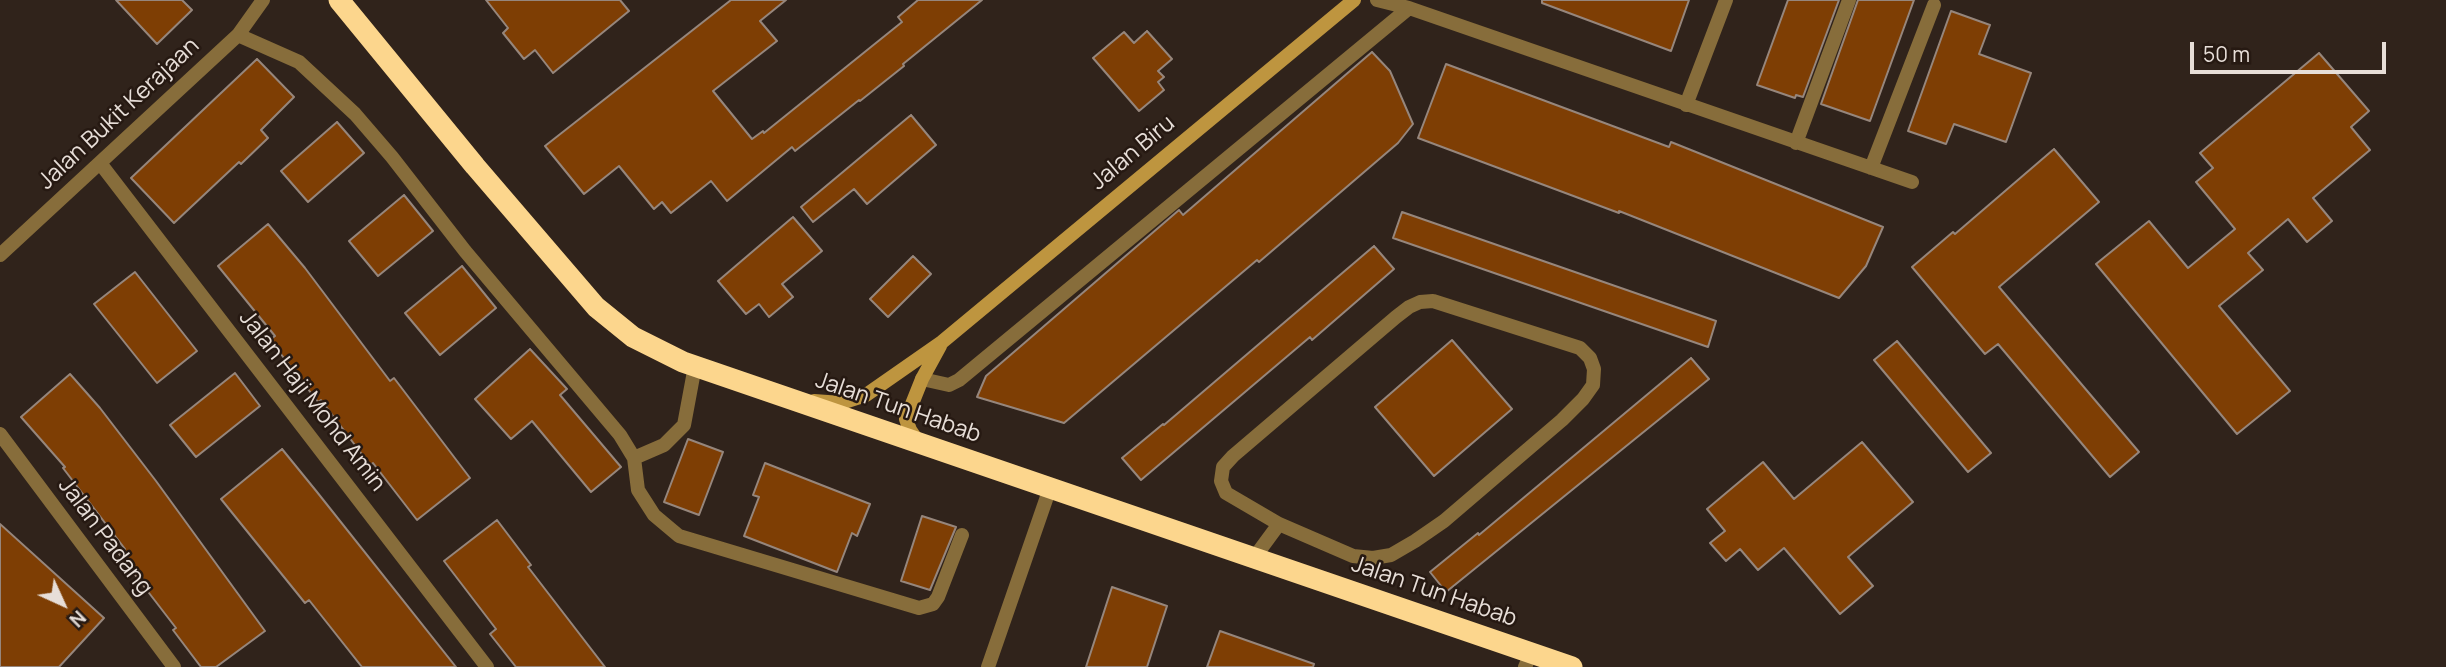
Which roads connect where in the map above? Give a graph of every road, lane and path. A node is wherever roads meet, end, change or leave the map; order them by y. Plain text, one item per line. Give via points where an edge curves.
1 (263, 0) edge
2 (339, 0) edge
3 (1354, 0) edge
4 (1377, 0) edge
5 (1726, 0) edge
6 (1850, 0) edge
7 (1934, 5) dead end
8 (1409, 8) junction
9 (238, 35) junction
10 (1686, 105) junction
11 (1796, 143) junction
12 (100, 163) junction
13 (1871, 168) junction
14 (1912, 182) dead end
15 (0, 255) edge
16 (942, 342) junction
17 (695, 366) junction
18 (922, 379) junction
19 (789, 398) junction
20 (0, 434) edge
21 (919, 443) junction
22 (634, 458) junction
23 (1050, 488) junction
24 (1279, 524) junction
25 (962, 535) dead end
26 (1254, 558) junction
27 (1528, 660) edge
28 (174, 667) edge
29 (488, 667) edge
30 (988, 667) edge
31 (1572, 667) edge

1 - 9 street, Jalan Bukit Kerajaan
2 - 17 highway, Jalan Tun Habab via 596,307 633,337
3 - 16 street, Jalan Biru
4 - 8 street
5 - 10 street
6 - 11 street
7 - 13 street
8 - 10 street
8 - 18 street via 960,380 949,385
9 - 12 street, Jalan Bukit Kerajaan
9 - 22 street via 299,62 355,114 620,435
10 - 11 street
11 - 13 street
12 - 15 street, Jalan Bukit Kerajaan
12 - 29 street, Jalan Haji Mohd Amin
13 - 14 street
16 - 18 street, Jalan Biru
16 - 19 street, Jalan Biru via 866,396 841,403
17 - 19 highway, Jalan Tun Habab
17 - 22 street via 684,425 664,445
18 - 21 street, Jalan Biru via 906,419
19 - 21 highway, Jalan Tun Habab
20 - 28 street, Jalan Padang
21 - 23 highway, Jalan Tun Habab
22 - 25 street via 638,490 654,515 679,536 919,608 933,604 938,597
23 - 26 highway, Jalan Tun Habab
23 - 30 street
24 - 24 street via 1353,556 1391,555 1444,521 1583,399 1593,385 1590,358 1580,348 1446,304 1420,302 1409,307 1223,467 1221,481 1226,493
24 - 26 street
26 - 27 highway, Jalan Tun Habab
27 - 31 highway, Jalan Tun Habab

